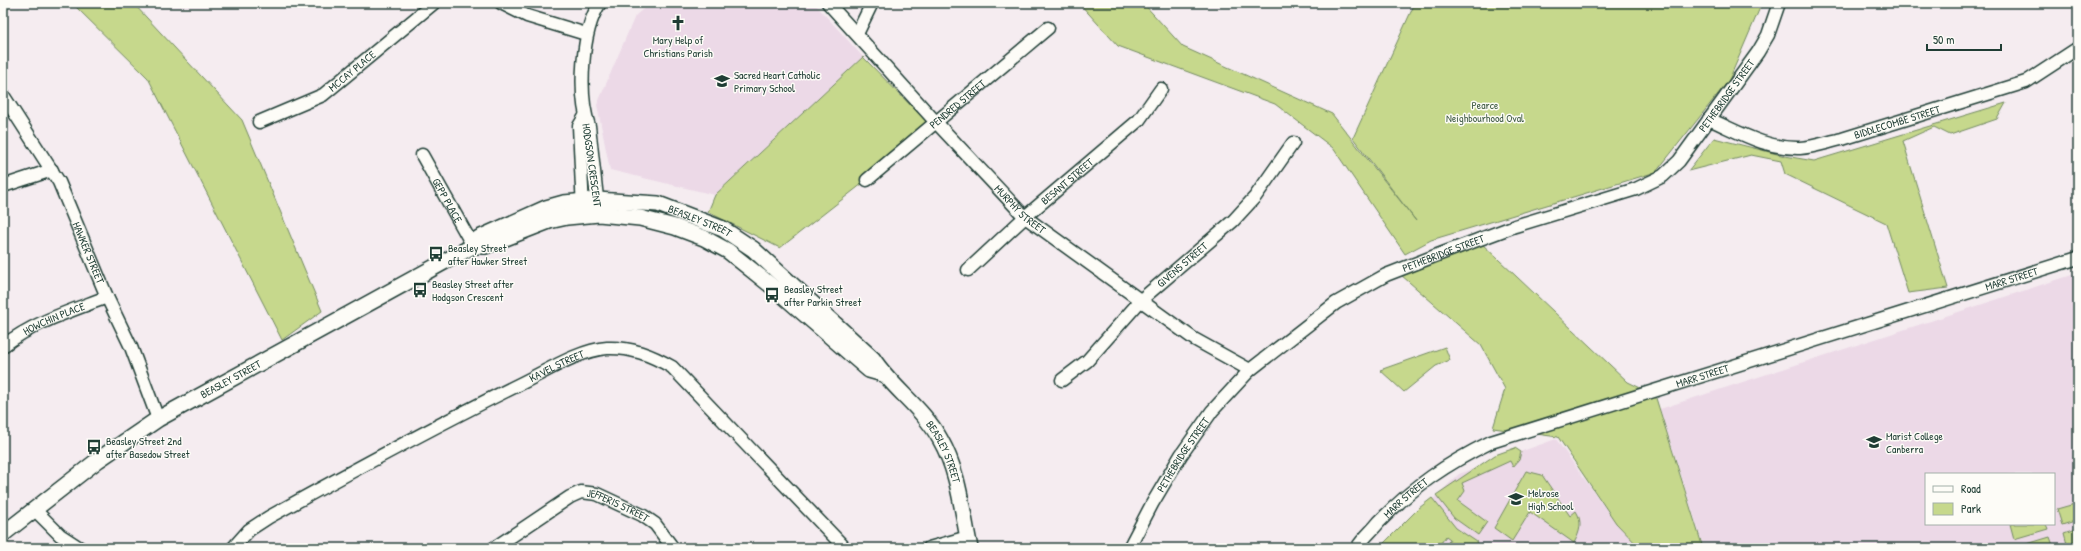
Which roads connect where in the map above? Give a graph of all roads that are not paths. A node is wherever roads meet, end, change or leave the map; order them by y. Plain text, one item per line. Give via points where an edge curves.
1 (434, 3) edge
2 (501, 3) edge
3 (600, 3) edge
4 (828, 3) edge
5 (872, 3) edge
6 (1779, 3) edge
7 (1048, 28) dead end
8 (586, 34) junction
9 (857, 34) junction
10 (2078, 48) edge
11 (1161, 89) dead end
12 (3, 95) edge
13 (1709, 119) junction
14 (935, 121) junction
15 (259, 122) dead end
16 (1293, 143) dead end
17 (422, 155) dead end
18 (52, 170) junction
19 (867, 180) dead end
20 (3, 186) edge
21 (590, 208) junction
22 (1025, 217) junction
23 (473, 246) junction
24 (2078, 258) edge
25 (968, 270) dead end
26 (107, 297) junction
27 (1142, 299) junction
28 (3, 346) edge
29 (1250, 370) junction
30 (1062, 380) dead end
31 (158, 419) junction
32 (34, 509) junction
33 (3, 534) edge
34 (969, 543) edge
35 (80, 548) edge
36 (233, 548) edge
37 (494, 548) edge
38 (673, 548) edge
39 (845, 548) edge
40 (930, 548) edge
41 (1129, 548) edge
42 (1357, 548) edge

1 - 15 street, MCCAY PLACE via 323,95
2 - 8 street via 527,16
3 - 8 street, HODGSON CRESCENT
4 - 9 street, MURPHY STREET
5 - 9 street
6 - 13 street, PETHEBRIDGE STREET via 1768,36
7 - 14 street, PENDRED STREET
8 - 21 street, HODGSON CRESCENT via 582,68 585,116 579,126
9 - 14 street, MURPHY STREET
10 - 13 street, BIDDLECOMBE STREET via 2026,82 1812,146 1800,148 1771,145
11 - 22 street, BESANT STREET via 1139,120
12 - 18 street, HAWKER STREET
13 - 29 street, PETHEBRIDGE STREET via 1679,161 1663,176 1636,189 1515,226 1386,275 1336,303
14 - 19 street, PENDRED STREET
14 - 22 street, MURPHY STREET
16 - 27 street, GIVENS STREET via 1255,198 1233,221
17 - 23 street, GEPP PLACE
18 - 20 street
18 - 26 street, HAWKER STREET
21 - 23 main road, BEASLEY STREET via 485,246
21 - 34 main road, BEASLEY STREET via 657,222 704,238 728,251 869,370 883,374 924,416 940,439 962,501
22 - 25 street, BESANT STREET
22 - 27 street, MURPHY STREET
23 - 31 main road, BEASLEY STREET
24 - 42 street, MARR STREET via 1491,442 1452,462 1424,481 1394,506
26 - 28 street, HOWCHIN PLACE via 42,322
26 - 31 street, HAWKER STREET via 131,347
27 - 29 street, MURPHY STREET via 1194,339
27 - 30 street, GIVENS STREET via 1087,361
29 - 41 street, PETHEBRIDGE STREET via 1212,411 1180,456
31 - 32 main road, BEASLEY STREET via 98,460
32 - 33 main road, BEASLEY STREET
32 - 35 street via 60,535
34 - 40 street
36 - 39 street, KAVEL STREET via 249,530 269,517 438,424 580,355 606,348 629,349 653,356 672,367
37 - 38 street, JEFFERIS STREET via 581,492 597,494 642,515 655,524

